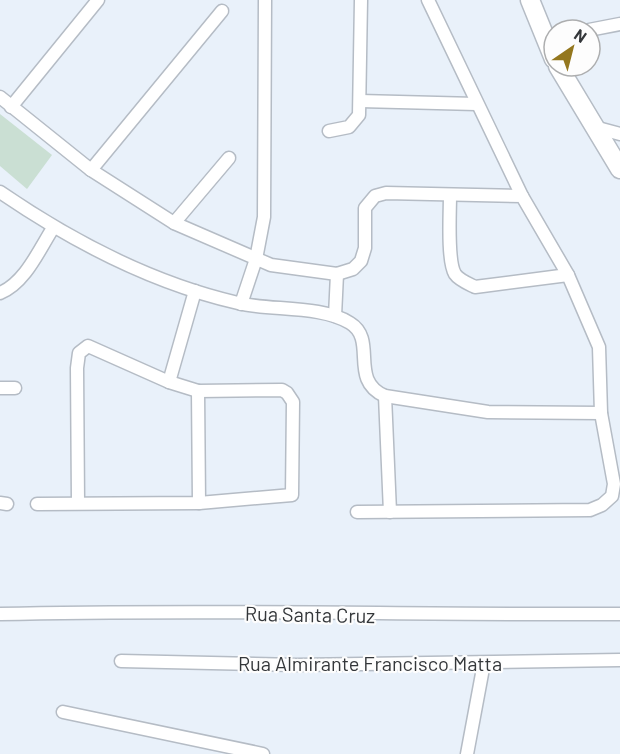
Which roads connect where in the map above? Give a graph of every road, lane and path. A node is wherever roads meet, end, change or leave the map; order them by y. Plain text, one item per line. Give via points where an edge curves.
1 (98, 0) edge
2 (265, 0) edge
3 (361, 0) edge
4 (428, 0) edge
5 (530, 0) edge
6 (222, 10) dead end
7 (620, 24) edge
8 (602, 27) edge
9 (542, 29) edge
10 (565, 78) edge
11 (0, 97) edge
12 (360, 101) junction
13 (476, 104) junction
14 (11, 107) junction
15 (593, 127) junction
16 (329, 131) dead end
17 (620, 135) edge
18 (229, 158) dead end
19 (620, 169) edge
20 (91, 170) junction
21 (0, 192) edge
22 (450, 196) junction
23 (522, 196) junction
24 (174, 223) junction
25 (53, 228) junction
26 (256, 259) junction
27 (337, 274) junction
28 (568, 275) junction
29 (195, 291) junction
30 (0, 293) edge
31 (241, 304) junction
32 (335, 316) junction
33 (169, 382) junction
34 (0, 387) edge
35 (15, 388) dead end
36 (198, 391) junction
37 (385, 396) junction
38 (601, 413) junction
39 (78, 502) junction
40 (199, 503) junction
41 (37, 504) dead end
42 (357, 512) dead end
43 (390, 512) junction
44 (0, 614) edge
45 (620, 614) edge
46 (620, 660) edge
47 (121, 662) dead end
48 (484, 663) junction
49 (63, 712) dead end
50 (263, 754) edge
51 (467, 754) edge

1 - 14 street
2 - 26 street via 264,217
3 - 12 street
4 - 13 street
5 - 9 main road
6 - 20 street
7 - 8 street
10 - 15 main road
11 - 14 street
12 - 13 street
12 - 16 street via 354,124
13 - 23 street
14 - 20 street
15 - 17 street
15 - 19 main road
18 - 24 street
20 - 24 street
21 - 25 street
22 - 23 street
22 - 27 street via 375,196 365,208 365,248 361,261 353,269
22 - 28 street via 454,273 466,282 475,287
23 - 28 street
24 - 26 street
25 - 29 street via 134,270
25 - 30 street via 22,276
26 - 27 street
26 - 31 street
27 - 32 street
28 - 38 street via 599,347
29 - 31 street
29 - 33 street
31 - 32 street
32 - 37 street via 356,328 362,338 370,387
33 - 36 street
33 - 39 street via 88,346 83,348 77,368
34 - 35 street
36 - 40 street
36 - 40 street via 282,390 293,402 290,497
37 - 38 street via 488,412
37 - 43 street
38 - 43 street via 614,484 612,496 602,506 590,510
39 - 40 street
39 - 41 street
42 - 43 street
44 - 45 street, Rua Santa Cruz
46 - 48 street, Rua Almirante Francisco Matta
47 - 48 street, Rua Almirante Francisco Matta
48 - 51 street
49 - 50 street

